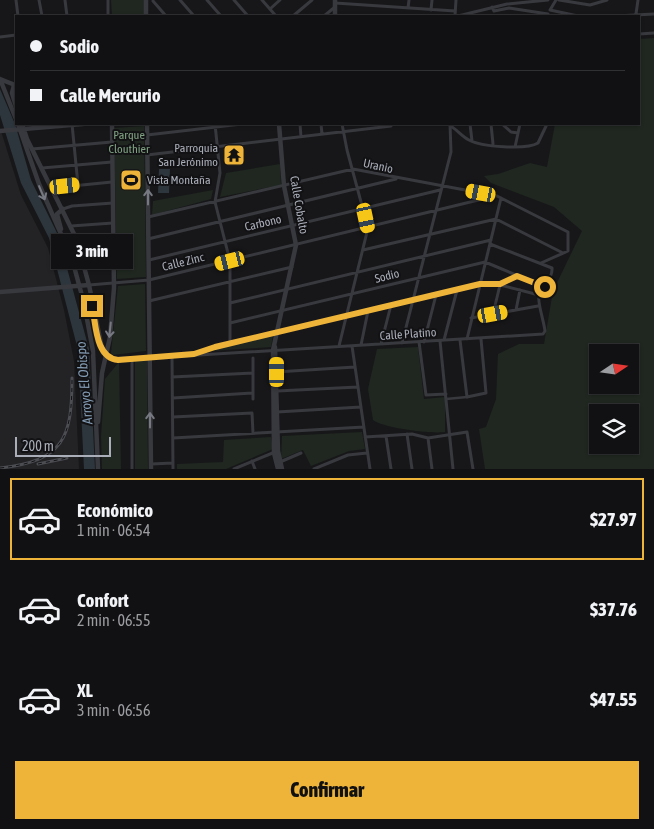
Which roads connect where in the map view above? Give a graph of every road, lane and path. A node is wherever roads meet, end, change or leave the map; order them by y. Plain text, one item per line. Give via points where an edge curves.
1 (16, 0) edge
2 (39, 0) edge
3 (65, 0) edge
4 (108, 0) edge
5 (146, 0) edge
6 (154, 0) edge
7 (180, 0) edge
8 (207, 0) edge
9 (234, 0) edge
10 (262, 0) edge
11 (280, 0) edge
12 (312, 0) edge
13 (386, 0) edge
14 (409, 0) edge
15 (432, 0) edge
16 (456, 0) edge
17 (548, 0) edge
18 (558, 0) edge
19 (607, 0) edge
20 (638, 0) edge
21 (511, 2) edge
22 (335, 4) edge
23 (146, 6) junction
24 (386, 6) junction
25 (492, 7) junction
26 (408, 8) junction
27 (270, 9) junction
28 (431, 10) junction
29 (455, 11) junction
30 (549, 14) edge
31 (636, 14) junction
32 (654, 14) edge
33 (18, 15) edge
34 (42, 15) edge
35 (67, 15) edge
36 (108, 15) edge
37 (146, 15) edge
38 (165, 15) edge
39 (193, 15) edge
40 (219, 15) edge
41 (247, 15) edge
42 (275, 15) edge
43 (294, 15) edge
44 (325, 15) edge
45 (456, 15) edge
46 (460, 15) edge
47 (564, 15) edge
48 (626, 15) edge
49 (654, 33) edge
50 (640, 34) edge
51 (15, 35) edge
52 (0, 37) edge
53 (0, 79) edge
54 (15, 85) edge
55 (15, 109) edge
56 (55, 125) edge
57 (72, 125) edge
58 (112, 125) edge
59 (147, 125) edge
60 (215, 125) edge
61 (279, 125) edge
62 (300, 125) edge
63 (321, 125) edge
64 (342, 125) edge
65 (449, 125) edge
66 (450, 125) edge
67 (470, 125) edge
68 (491, 125) edge
69 (503, 125) edge
70 (520, 125) edge
71 (547, 125) edge
72 (391, 126) dead end
73 (20, 127) edge
74 (1, 131) edge
75 (344, 132) junction
76 (518, 133) junction
77 (322, 134) junction
78 (147, 135) junction
79 (301, 137) junction
80 (280, 139) junction
81 (26, 140) junction
82 (472, 141) junction
83 (112, 142) junction
84 (493, 144) junction
85 (74, 145) junction
86 (217, 147) junction
87 (515, 147) junction
88 (32, 149) junction
89 (148, 155) junction
90 (112, 162) junction
91 (76, 165) junction
92 (42, 168) junction
93 (353, 170) junction
94 (396, 179) junction
95 (112, 182) junction
96 (78, 185) junction
97 (284, 186) junction
98 (441, 186) junction
99 (52, 188) junction
100 (359, 188) junction
101 (440, 190) junction
102 (497, 196) junction
103 (502, 198) junction
104 (216, 202) junction
105 (113, 203) junction
106 (288, 205) junction
107 (364, 208) junction
108 (63, 209) junction
109 (436, 212) junction
110 (148, 217) junction
111 (496, 219) junction
112 (220, 222) junction
113 (113, 223) junction
114 (292, 225) junction
115 (71, 226) junction
116 (368, 228) junction
117 (62, 233) junction
118 (430, 234) junction
119 (148, 239) junction
120 (225, 241) junction
121 (490, 242) junction
122 (113, 243) junction
123 (296, 245) junction
124 (78, 246) junction
125 (363, 250) junction
126 (563, 253) junction
127 (425, 255) junction
128 (149, 260) junction
129 (230, 261) junction
130 (486, 262) junction
131 (113, 263) junction
132 (540, 263) junction
133 (83, 266) junction
134 (292, 267) junction
135 (76, 269) junction
136 (357, 272) junction
137 (517, 276) junction
138 (86, 278) junction
139 (420, 278) junction
140 (149, 280) junction
141 (229, 282) junction
142 (114, 284) junction
143 (480, 284) junction
144 (500, 284) junction
145 (89, 285) junction
146 (78, 286) junction
147 (545, 287) junction
148 (287, 289) junction
149 (457, 290) junction
150 (520, 290) junction
151 (0, 292) edge
152 (352, 294) junction
153 (436, 295) junction
154 (539, 295) junction
155 (413, 300) junction
156 (149, 301) junction
157 (230, 303) junction
158 (391, 305) junction
159 (538, 306) junction
160 (282, 310) junction
161 (516, 310) junction
162 (368, 311) junction
163 (493, 314) junction
164 (346, 316) junction
165 (471, 318) junction
166 (230, 323) junction
167 (277, 332) junction
168 (467, 339) junction
169 (480, 339) junction
170 (442, 340) junction
171 (460, 340) junction
172 (422, 342) junction
173 (402, 343) junction
174 (230, 344) junction
175 (381, 344) junction
176 (352, 346) junction
177 (361, 346) junction
178 (339, 347) junction
179 (275, 349) junction
180 (194, 354) junction
181 (172, 356) junction
182 (107, 357) junction
183 (150, 358) junction
184 (253, 358) dead end
185 (132, 359) junction
186 (355, 367) junction
187 (275, 372) junction
188 (252, 373) junction
189 (172, 377) junction
190 (358, 387) junction
191 (277, 392) junction
192 (252, 393) junction
193 (446, 397) junction
194 (467, 397) junction
195 (173, 398) junction
196 (253, 399) dead end
197 (360, 407) junction
198 (275, 412) junction
199 (173, 417) junction
200 (364, 427) junction
201 (276, 432) junction
202 (253, 433) junction
203 (407, 434) junction
204 (449, 435) junction
205 (386, 436) junction
206 (366, 437) junction
207 (173, 438) junction
208 (428, 438) junction
209 (96, 443) junction
210 (276, 452) junction
211 (302, 453) dead end
212 (368, 453) junction
213 (252, 462) junction
214 (279, 462) junction
215 (173, 463) junction
216 (150, 466) edge
217 (98, 469) edge
218 (132, 469) edge
219 (173, 469) edge
220 (234, 469) edge
221 (255, 469) edge
222 (278, 469) edge
223 (282, 469) edge
224 (314, 469) edge
225 (370, 469) edge
226 (391, 469) edge
227 (412, 469) edge
228 (432, 469) edge
229 (453, 469) edge
230 (474, 469) edge

1 - 33 street
2 - 34 street
3 - 35 street
4 - 36 street
5 - 23 street
6 - 23 street
6 - 38 street
7 - 39 street
8 - 40 street
9 - 41 street
10 - 27 street
11 - 27 street
12 - 43 street
13 - 24 street
14 - 26 street
15 - 28 street
16 - 29 street
17 - 21 street
18 - 19 street via 590,5
18 - 30 street
20 - 31 street
21 - 25 street
22 - 24 street
22 - 44 street
23 - 37 street
24 - 26 street
25 - 30 street via 494,11 509,8
25 - 46 street
26 - 28 street
27 - 42 street
28 - 29 street
29 - 45 street
30 - 47 street
31 - 32 street
31 - 48 street
49 - 50 street
51 - 52 street
53 - 54 street
53 - 55 street
54 - 55 street via 12,95
56 - 73 street
57 - 85 street
58 - 83 street
59 - 78 street
60 - 78 street
60 - 86 street
61 - 80 street, Calle Cobalto
62 - 79 street
63 - 77 street
64 - 75 street
65 - 98 street via 452,152
66 - 82 street
67 - 82 street
68 - 84 street
69 - 76 street
70 - 76 street
71 - 87 street via 538,143
72 - 75 street
73 - 74 street
73 - 81 street
75 - 77 street
75 - 93 street
76 - 87 street
77 - 79 street
78 - 89 street
79 - 80 street
80 - 86 street
80 - 97 street, Calle Cobalto
81 - 88 street
81 -> 117 street via 44,197
82 - 84 street
83 - 85 street
83 - 90 street
84 - 87 street
85 - 88 street
85 - 91 street
86 - 89 street
86 - 104 street via 220,179
88 - 92 street
110 -> 89 street
90 - 91 street
90 - 95 street
91 - 92 street
91 - 96 street
92 - 99 street
93 - 94 street, Uranio
93 - 97 street, Uranio
93 - 100 street
94 - 98 street, Uranio
94 - 100 street
95 - 96 street
95 - 105 street
96 - 99 street
97 - 104 street, Uranio
97 - 106 street, Calle Cobalto
98 - 101 street
98 - 102 street, Uranio
99 - 108 street
100 - 106 street
100 - 107 street
101 - 107 street, Carbono
101 - 109 street
102 - 103 street, Uranio
102 - 109 street, Calle Zinc
103 - 111 street
103 - 126 street, Uranio via 569,234 568,251
104 - 110 street, Uranio
104 - 112 street
105 - 108 street
105 - 113 street
106 - 112 street
106 - 114 street, Calle Cobalto
107 - 114 street, Carbono
107 - 116 street
108 - 115 street
108 - 117 street via 57,214
109 - 116 street, Calle Zinc
109 - 118 street
110 - 119 street
111 - 118 street
111 - 121 street
111 - 126 street
112 - 119 street
112 - 120 street
113 - 115 street
113 - 122 street
114 - 120 street, Carbono
114 - 123 street, Calle Cobalto
115 - 124 street
116 - 123 street, Calle Zinc
116 - 125 street
117 - 135 street
118 - 125 street
118 - 127 street
119 - 128 street
120 - 128 street, Carbono
120 - 129 street
121 - 127 street
121 - 130 street
121 - 132 street
122 - 124 street
122 - 131 street
123 - 129 street, Calle Zinc
123 - 134 street, Calle Cobalto
124 - 133 street
125 - 136 street
126 - 132 street
127 - 136 street
127 - 139 street
128 - 140 street
129 - 140 street, Calle Zinc
129 - 141 street
130 - 137 street
130 - 139 street, Sodio
130 - 143 street
131 - 133 street
131 - 142 street
132 - 147 street via 552,268
133 - 138 street
134 - 141 street
134 - 148 street, Calle Cobalto
135 - 138 street via 82,281
135 - 146 street
136 - 148 street
136 - 152 street
137 - 144 street
137 - 147 street
138 - 145 street
139 - 152 street, Sodio
139 - 155 street
140 - 142 street, Calle Zinc
140 - 156 street
141 - 156 street
141 - 157 street
142 - 145 street, Calle Zinc
142 -> 182 street
143 - 144 street
143 - 149 street
143 - 165 street
144 - 150 street
144 - 163 street
145 - 146 street, Calle Zinc
145 - 182 street via 101,349
146 - 151 street, Calle Zinc
146 - 209 street via 93,351
147 - 154 street
148 - 157 street
148 - 160 street, Calle Cobalto
149 - 153 street
149 - 170 street
150 - 154 street
150 - 161 street
152 - 160 street, Sodio
152 - 164 street
153 - 155 street
153 - 172 street
154 - 159 street
155 - 158 street
155 - 173 street
156 - 183 street
157 - 166 street
158 - 162 street
158 - 175 street
159 - 161 street
159 - 169 street, Calle Platino via 543,315 544,333
160 - 166 street, Sodio
160 - 167 street, Calle Cobalto
161 - 163 street
162 - 164 street
162 - 177 street
163 - 165 street
164 - 167 street
164 - 178 street
165 - 168 street
166 - 174 street
167 - 174 street
167 - 179 street, Calle Cobalto
168 - 169 street, Calle Platino
168 - 171 street, Calle Platino
169 - 194 street via 486,394
170 - 171 street, Calle Platino
170 - 172 street, Calle Platino
170 - 193 street
171 - 194 street
172 - 173 street, Calle Platino
172 - 193 street via 426,396
173 - 175 street, Calle Platino
174 - 180 street
175 - 177 street, Calle Platino
176 - 177 street, Calle Platino
176 - 178 street, Calle Platino
176 - 186 street
178 - 179 street, Calle Platino
179 - 180 street, Calle Platino
179 - 187 street, Calle Cobalto
180 - 181 street
181 - 183 street
181 - 189 street
182 - 185 street
182 - 209 street via 102,373
183 - 185 street
216 -> 183 street
184 - 188 street
185 - 218 street
186 - 187 street
186 - 190 street
187 - 191 street
187 - 198 street
188 - 189 street
188 - 192 street
189 - 195 street
190 - 191 street
190 - 197 street
191 - 198 street
192 - 195 street
192 - 196 street
193 - 194 street
193 - 204 street
195 - 199 street
197 - 198 street
197 - 200 street
198 - 201 street
199 - 202 street via 252,413
199 - 207 street
200 - 201 street
200 - 206 street
201 - 202 street
201 - 210 street
202 - 207 street
203 - 205 street
203 - 208 street
203 - 227 street
204 - 208 street
204 - 229 street
204 - 230 street via 468,433
205 - 206 street
205 - 226 street
206 - 212 street
207 - 215 street
208 - 228 street
209 - 217 street
210 - 213 street
210 - 214 street
210 - 222 street
211 - 214 street
212 - 224 street via 348,454
212 - 225 street
213 - 220 street
213 - 221 street
214 - 223 street
215 - 216 street
215 - 219 street

